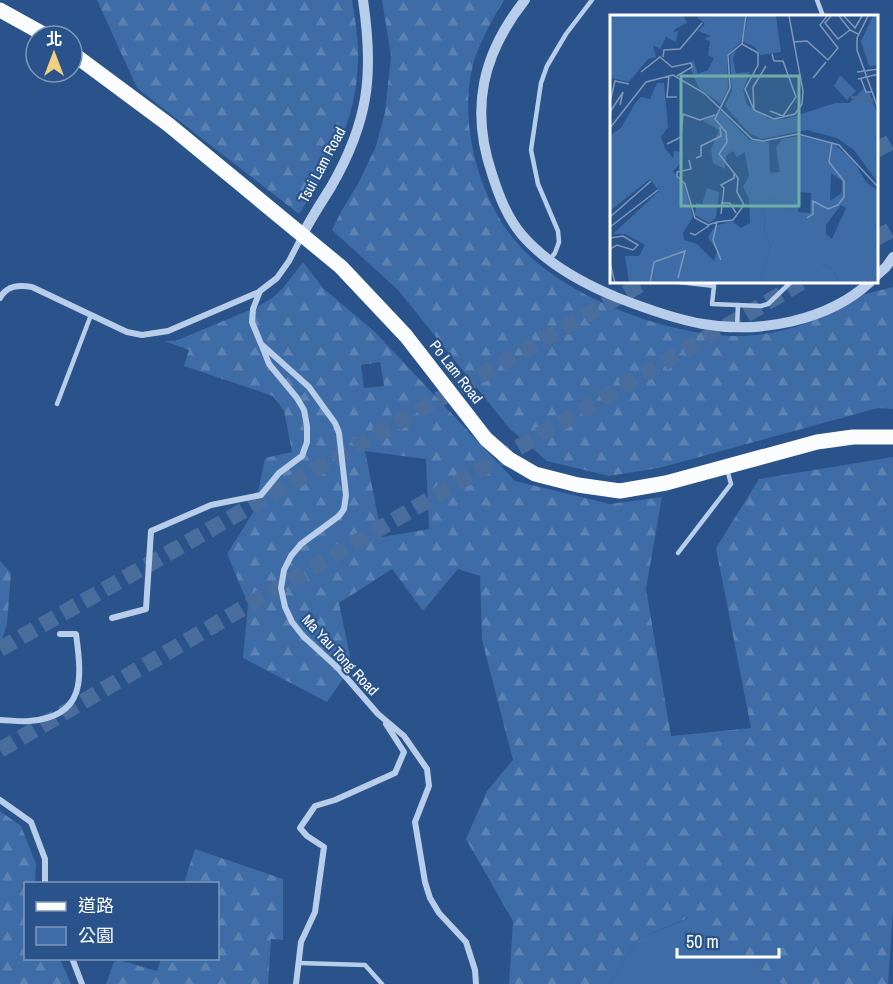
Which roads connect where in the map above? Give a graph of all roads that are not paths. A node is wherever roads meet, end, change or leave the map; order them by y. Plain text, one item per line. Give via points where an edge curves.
1 (363, 0) edge
2 (525, 0) edge
3 (592, 0) edge
4 (817, 0) edge
5 (0, 10) edge
6 (823, 15) edge
7 (25, 24) edge
8 (84, 62) edge
9 (303, 234) junction
10 (893, 257) edge
11 (549, 260) junction
12 (878, 274) edge
13 (696, 284) edge
14 (789, 284) edge
15 (867, 284) edge
16 (260, 291) junction
17 (0, 298) edge
18 (738, 305) junction
19 (91, 315) junction
20 (737, 327) junction
21 (261, 344) junction
22 (57, 404) dead end
23 (893, 437) edge
24 (726, 467) junction
25 (678, 553) dead end
26 (112, 618) dead end
27 (60, 634) dead end
28 (378, 714) junction
29 (0, 720) edge
30 (0, 800) edge
31 (45, 882) edge
32 (73, 960) edge
33 (299, 963) junction
34 (82, 984) edge
35 (296, 984) edge
36 (382, 984) edge
37 (476, 984) edge

1 - 9 street, Tsui Lam Road via 369,57 363,108 340,168
2 - 11 street via 505,29 488,68 481,100 481,132 483,150 503,207 522,235
3 - 11 lane via 566,34 541,83 531,150 538,184 558,231 559,242
4 - 6 lane
5 - 7 main road
8 - 9 main road, Po Lam Road
9 - 16 street via 277,279
9 - 24 main road, Po Lam Road via 392,321 486,439 535,474 620,491
10 - 12 street
11 - 20 street via 574,278 629,302 669,316
13 - 18 lane via 714,286 712,304
14 - 18 lane via 768,304
15 - 20 street via 832,306 799,320
16 - 19 street via 155,335 127,332
16 - 21 street via 252,322
17 - 19 street via 11,287 32,287
18 - 20 lane
19 - 22 lane
21 - 26 street via 269,364 304,410 307,442 302,456 279,473 261,495 211,505 152,531 146,609
21 - 28 street, Ma Yau Tong Road via 309,387 335,423 346,495 339,516 291,556 281,588 285,607 303,636 338,668
23 - 24 main road, Po Lam Road via 817,442
24 - 25 lane via 731,484
27 - 29 street via 76,634 81,674 76,696 51,717 27,722
28 - 33 street via 404,752 395,773 315,806 300,828 324,847 315,912 301,942
28 - 37 street, Ma Yau Tong Road via 404,735 427,769 429,786 415,822 424,882 439,913 466,942
30 - 31 street via 31,822 45,859
32 - 34 street
33 - 35 street
33 - 36 lane via 365,965

